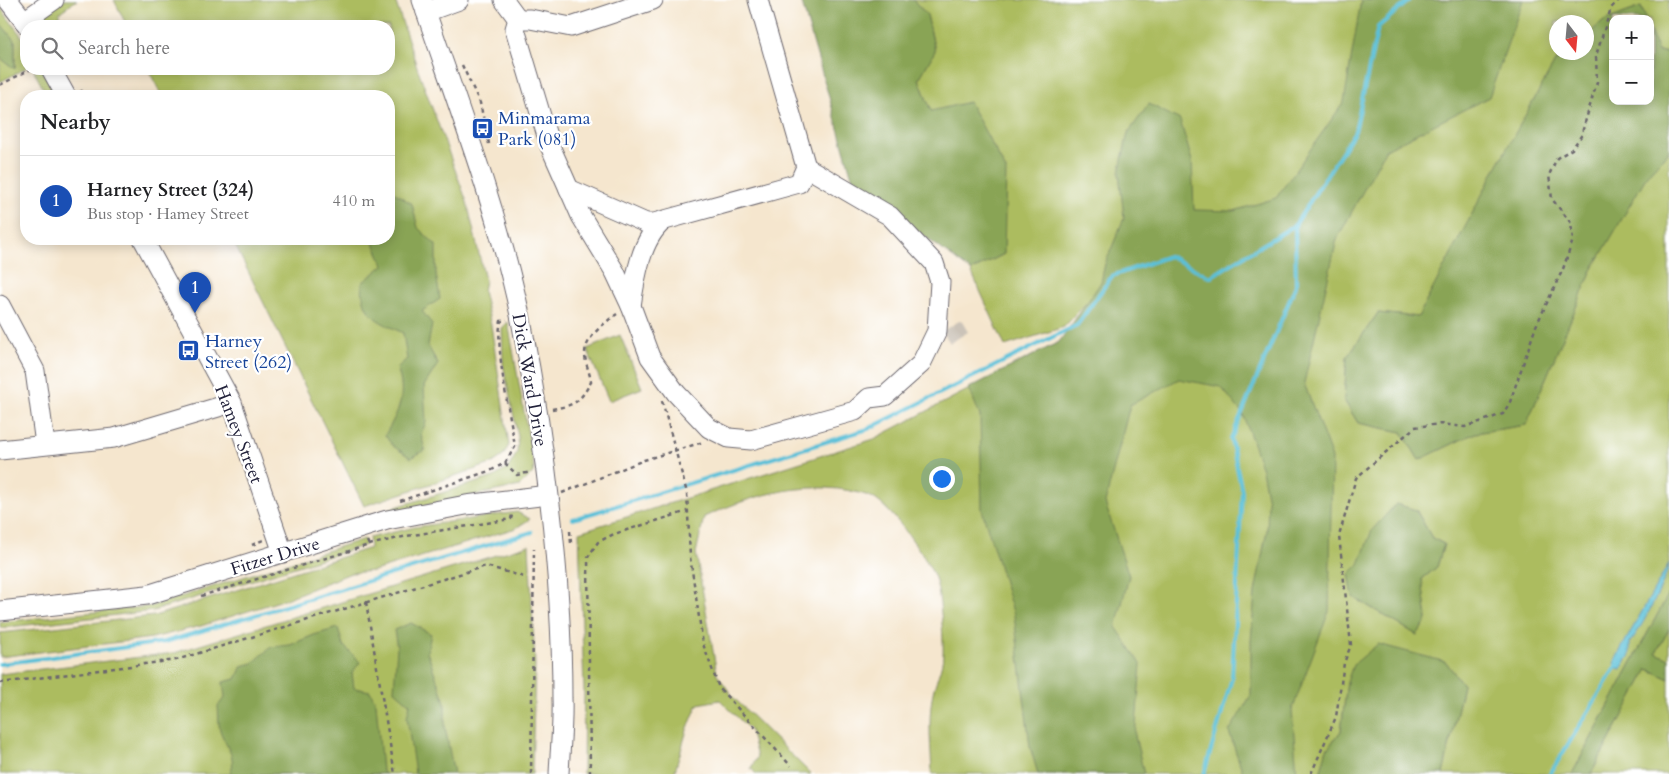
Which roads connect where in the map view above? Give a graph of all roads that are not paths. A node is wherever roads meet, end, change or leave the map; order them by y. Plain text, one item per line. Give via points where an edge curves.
1 (8, 0) edge
2 (54, 0) edge
3 (459, 0) edge
4 (504, 0) edge
5 (654, 0) edge
6 (758, 0) edge
7 (424, 6) edge
8 (518, 19) junction
9 (24, 20) edge
10 (30, 20) edge
11 (55, 75) edge
12 (63, 90) edge
13 (806, 166) junction
14 (569, 189) junction
15 (663, 221) junction
16 (146, 245) edge
17 (0, 305) edge
18 (631, 306) junction
19 (232, 403) junction
20 (45, 444) junction
21 (0, 450) edge
22 (556, 494) junction
23 (283, 554) junction
24 (0, 612) edge
25 (559, 774) edge

1 - 9 street
2 - 10 street
3 - 7 street
4 - 8 street
5 - 8 street via 571,27
6 - 13 street
7 - 22 street, Dick Ward Drive via 492,210 520,316
8 - 14 street via 515,29 550,146
11 - 12 street
13 - 15 street via 799,183
13 - 18 street via 890,216 934,263 940,282 937,331 921,364 884,396 869,398 855,411 751,440 718,433 709,428 676,393 650,357
14 - 15 street via 646,223
14 - 18 street via 580,216 615,272
15 - 18 street via 651,234
16 - 19 street, Hamey Street
17 - 20 street via 35,371
19 - 20 street via 114,438
19 - 23 street, Hamey Street
20 - 21 street
22 - 23 street, Fitzer Drive via 466,505 387,520 366,536
22 - 25 street, Dick Ward Drive via 552,525 562,690
23 - 24 street, Fitzer Drive via 147,595

